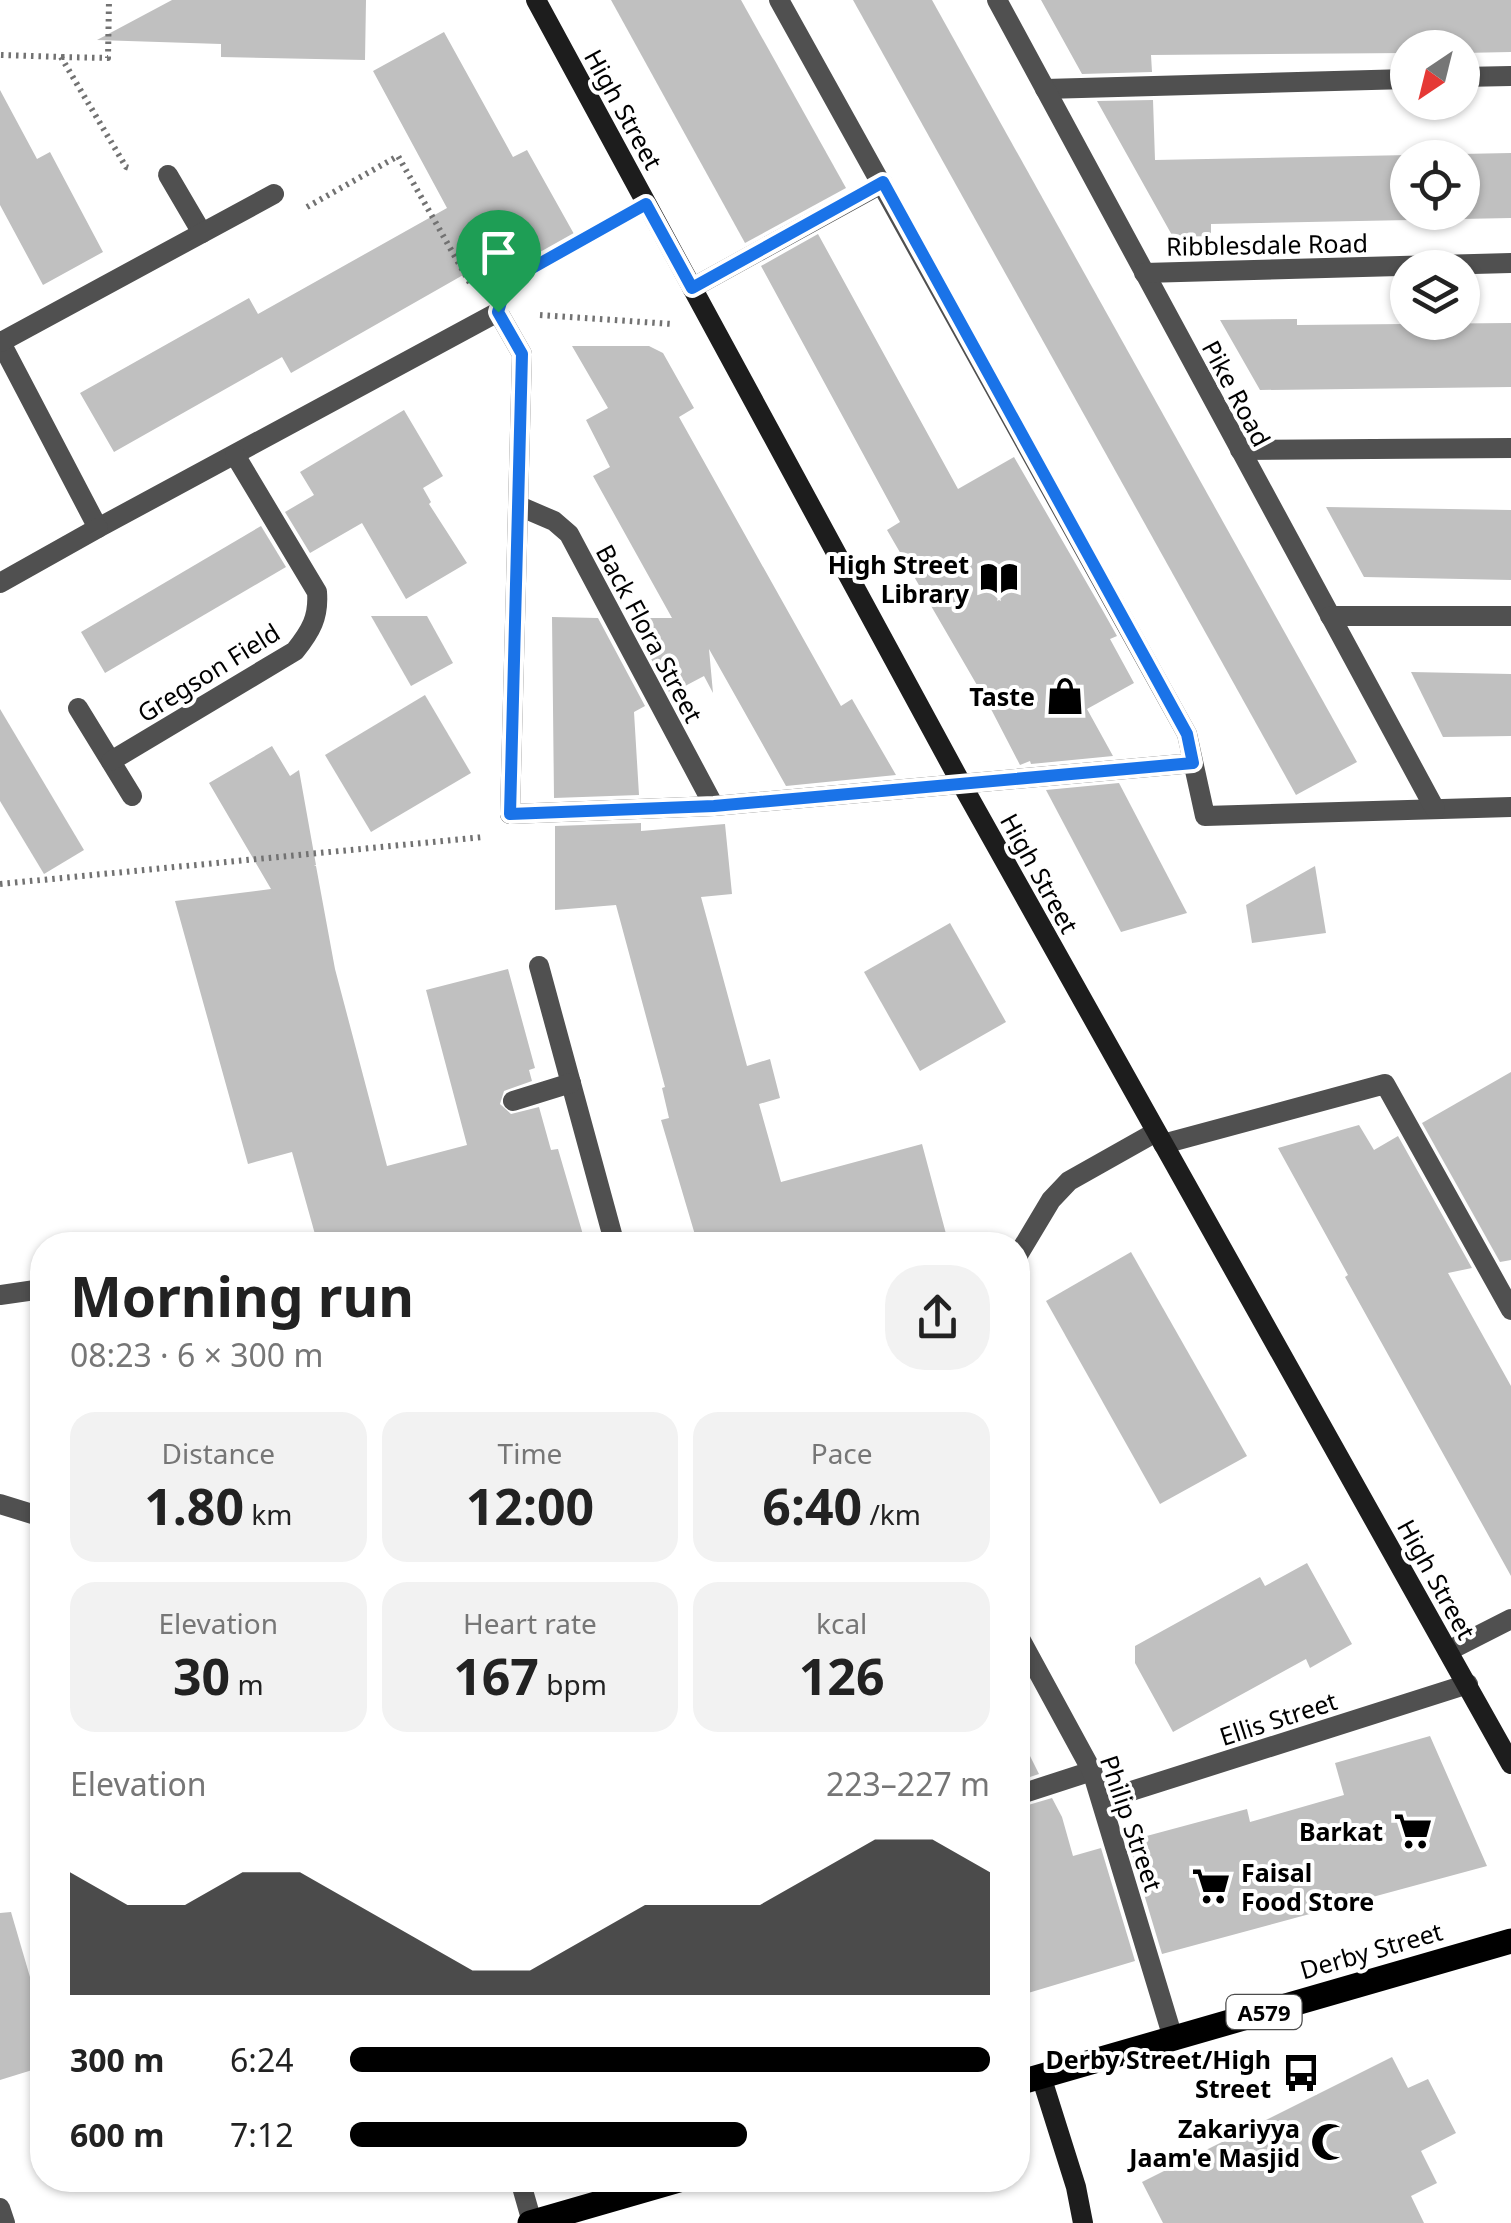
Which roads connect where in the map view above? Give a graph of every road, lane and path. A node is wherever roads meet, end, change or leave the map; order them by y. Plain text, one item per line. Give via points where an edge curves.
1 (109, 0) edge
2 (536, 0) edge
3 (779, 0) edge
4 (997, 0) edge
5 (1, 56) edge
6 (61, 57) junction
7 (1511, 76) edge
8 (1480, 77) edge
9 (1390, 79) edge
10 (1044, 89) junction
11 (168, 175) joint
12 (883, 182) junction
13 (274, 194) joint
14 (646, 204) junction
15 (202, 233) junction
16 (1511, 263) edge
17 (1144, 273) junction
18 (692, 288) junction
19 (493, 314) junction
20 (714, 327) junction
21 (0, 341) edge
22 (1511, 448) edge
23 (1240, 450) junction
24 (235, 455) junction
25 (519, 506) junction
26 (98, 528) junction
27 (0, 583) edge
28 (1330, 616) junction
29 (1511, 616) edge
30 (78, 708) dead end
31 (111, 761) junction
32 (1193, 763) junction
33 (961, 783) junction
34 (132, 796) dead end
35 (714, 806) junction
36 (1511, 807) edge
37 (1435, 809) junction
38 (510, 814) junction
39 (0, 884) edge
40 (539, 966) dead end
41 (571, 1083) junction
42 (513, 1101) dead end
43 (1160, 1138) junction
44 (611, 1232) edge
45 (1030, 1236) edge
46 (30, 1291) edge
47 (0, 1296) edge
48 (1511, 1310) edge
49 (0, 1504) edge
50 (30, 1513) edge
51 (1511, 1619) edge
52 (1448, 1651) junction
53 (1030, 1657) edge
54 (1468, 1684) junction
55 (1511, 1764) edge
56 (1092, 1771) junction
57 (1030, 1791) edge
58 (1103, 1800) junction
59 (1511, 1941) edge
60 (1174, 2038) junction
61 (1030, 2079) edge
62 (1030, 2081) edge
63 (523, 2192) edge
64 (638, 2192) edge
65 (0, 2208) edge
66 (5, 2223) edge
67 (531, 2223) edge
68 (1083, 2223) edge

1 - 6 path via 108,58
2 - 14 street, High Street
3 - 12 street
4 - 10 street, Pike Road
5 - 6 path
6 - 11 path via 126,167
7 - 8 street
9 - 10 street
10 - 17 street, Pike Road
11 - 15 street
12 - 18 street
12 - 32 street via 1187,734
13 - 15 street
13 - 19 path via 286,219 398,156
14 - 18 street, High Street
14 - 19 path via 507,282
15 - 21 street
16 - 17 street, Ribblesdale Road
17 - 23 street, Pike Road
18 - 20 street, High Street
19 - 20 path
19 - 24 street
19 - 25 street via 522,354
20 - 33 street, High Street
21 - 26 street
22 - 23 street
23 - 28 street, Pike Road
24 - 26 street
24 - 31 street, Gregson Field via 316,592 318,612 295,651
25 - 35 street, Back Flora Street via 569,534
25 - 38 street
26 - 27 street
28 - 29 street
28 - 37 street, Pike Road
30 - 31 street
31 - 34 street
32 - 33 street
32 - 37 street via 1205,816
33 - 35 street
33 - 43 street, High Street
35 - 38 street
36 - 37 street
38 - 39 path via 487,837
40 - 41 street
41 - 42 street
41 - 44 street
43 - 45 street via 1069,1182
43 - 48 street via 1384,1084
43 - 52 street, High Street
46 - 47 street
49 - 50 street
51 - 52 street
52 - 54 street, High Street
53 - 56 street, Philip Street
54 - 55 street, High Street
54 - 58 street, Ellis Street
56 - 57 street
56 - 58 street, Philip Street
58 - 60 street, Philip Street
59 - 60 main road, Derby Street / A579
60 - 61 main road, Derby Street / A579
62 - 68 street via 1076,2187
63 - 67 street
64 - 67 main road
65 - 66 street

